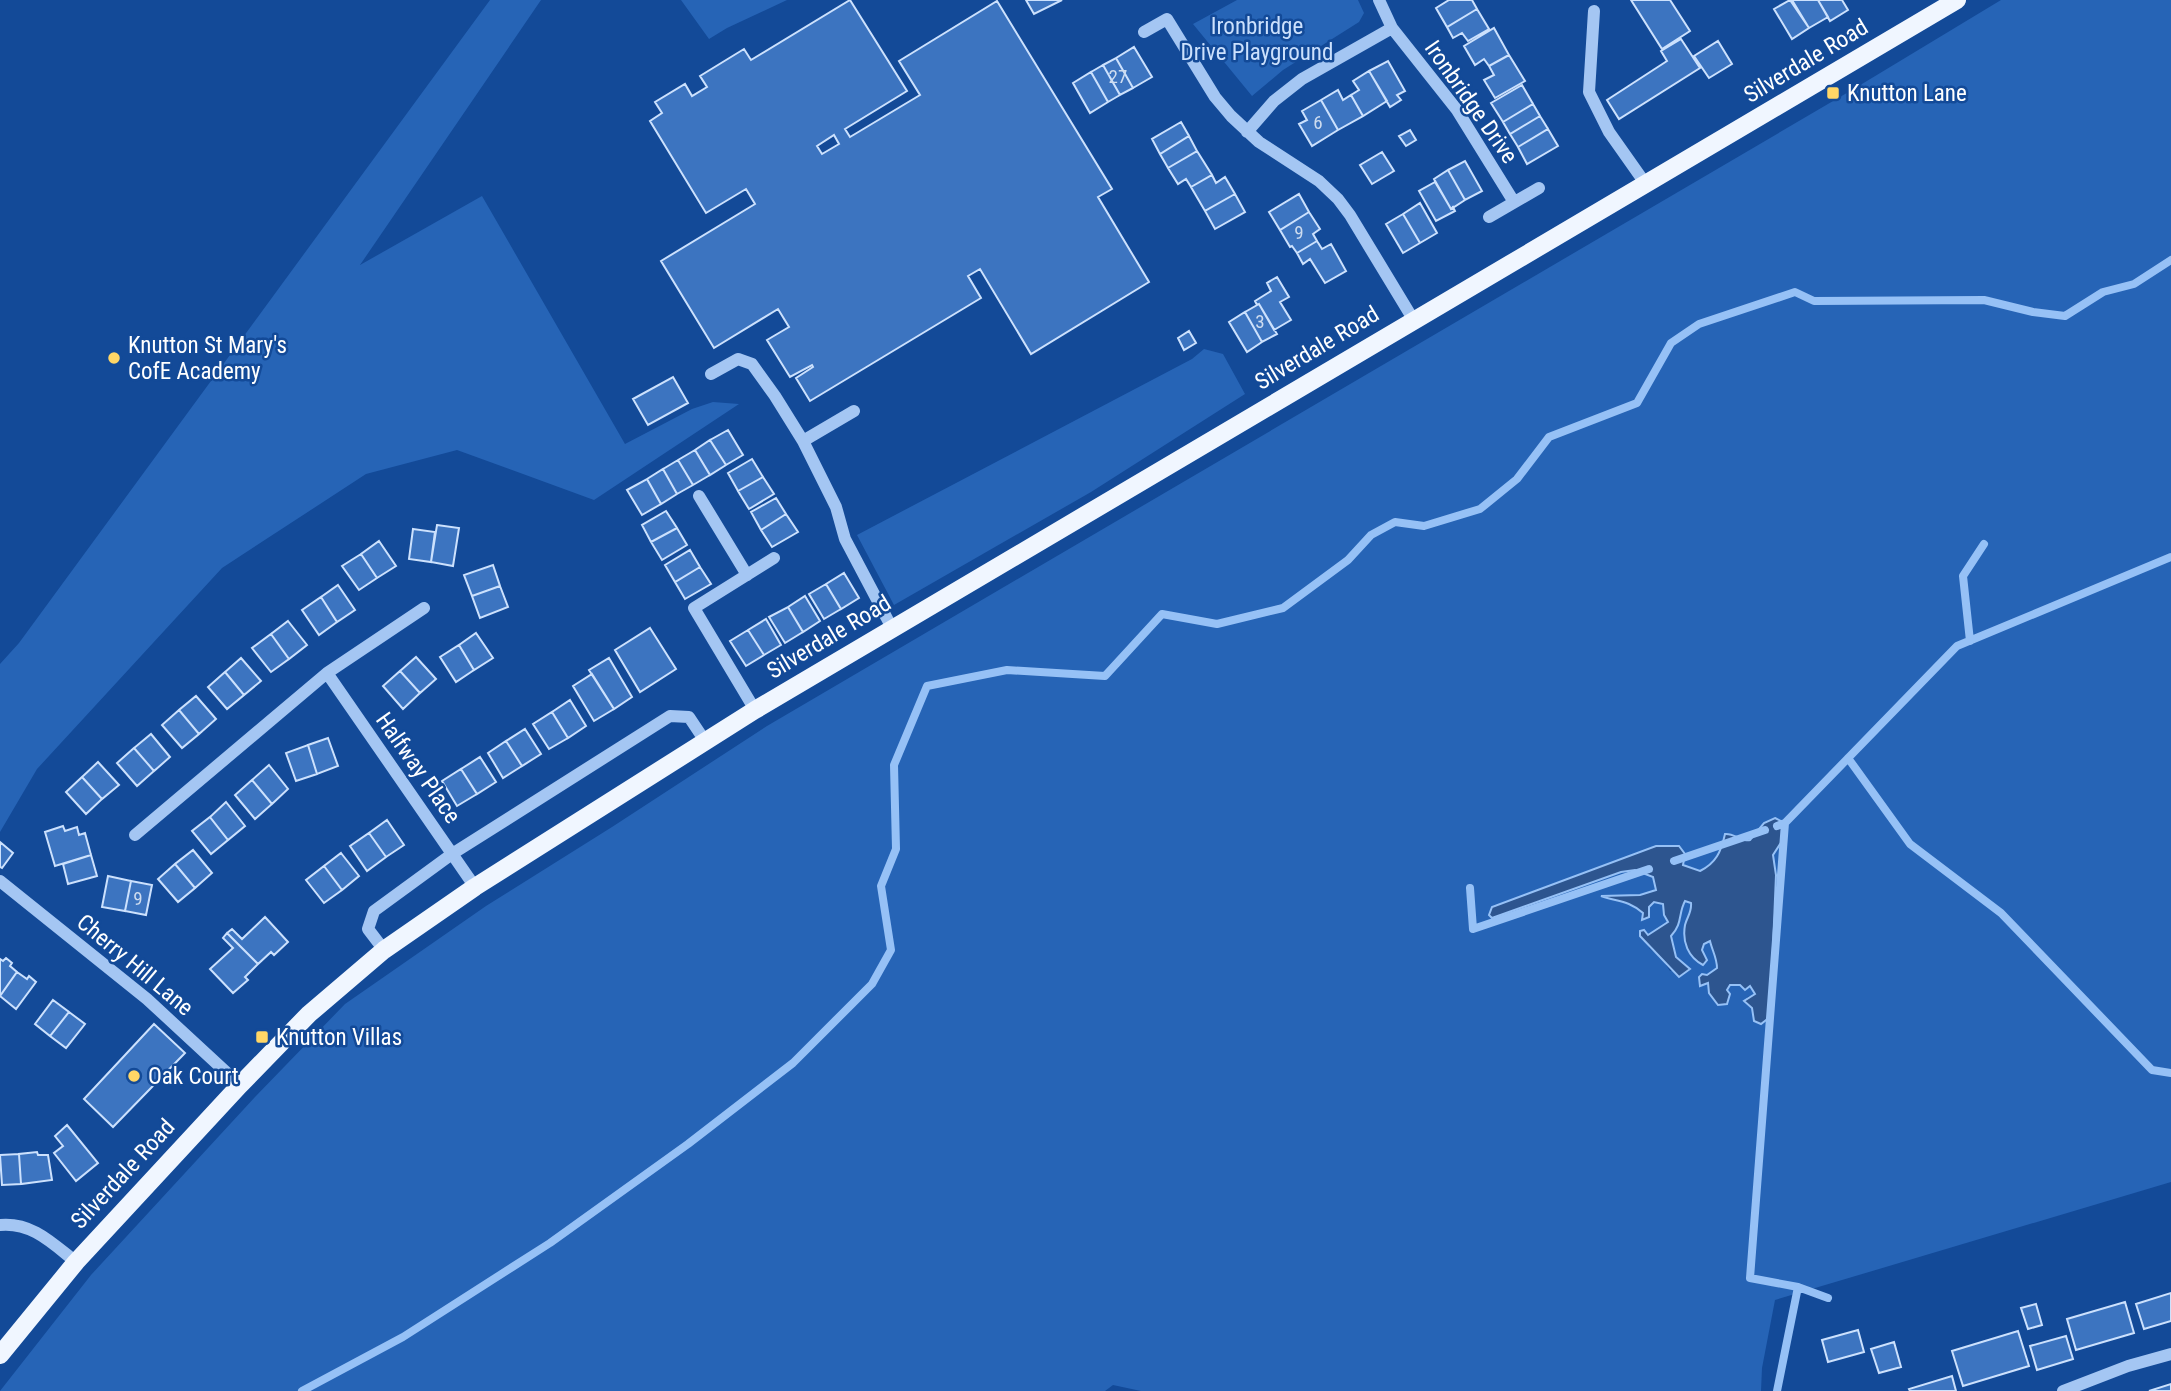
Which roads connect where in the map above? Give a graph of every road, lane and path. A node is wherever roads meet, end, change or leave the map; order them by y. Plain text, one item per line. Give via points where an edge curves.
1 (1378, 0) edge
2 (1957, 0) edge
3 (1594, 11) dead end
4 (1392, 28) junction
5 (1144, 32) dead end
6 (1247, 132) junction
7 (1645, 183) junction
8 (1539, 188) dead end
9 (1514, 202) junction
10 (1489, 217) dead end
11 (1413, 319) junction
12 (711, 374) dead end
13 (854, 411) dead end
14 (803, 441) junction
15 (699, 496) dead end
16 (774, 558) dead end
17 (747, 575) junction
18 (424, 608) dead end
19 (892, 628) junction
20 (327, 673) junction
21 (755, 710) junction
22 (705, 741) junction
23 (135, 835) dead end
24 (452, 854) junction
25 (0, 881) edge
26 (475, 887) junction
27 (384, 950) junction
28 (240, 1084) junction
29 (0, 1225) edge
30 (76, 1262) junction
31 (2171, 1354) edge
32 (0, 1355) edge
33 (2071, 1390) edge

1 - 4 street, Ironbridge Drive
2 - 7 main road, Silverdale Road
3 - 7 street via 1588,92
4 - 6 street via 1302,79 1274,101
4 - 9 street, Ironbridge Drive via 1457,110
5 - 6 street via 1167,19 1215,97
6 - 11 street via 1338,199
7 - 11 main road, Silverdale Road
8 - 9 street
9 - 10 street
11 - 19 main road, Silverdale Road
12 - 14 street via 738,359 752,364
13 - 14 street
14 - 19 street via 836,507 845,539
15 - 17 street
16 - 17 street
17 - 21 street via 694,608
18 - 20 street
19 - 21 main road, Silverdale Road
20 - 23 street
20 - 24 street, Halfway Place
21 - 22 main road, Silverdale Road
22 - 24 street via 689,717 670,716
22 - 26 main road, Silverdale Road
24 - 26 street, Halfway Place
24 - 27 street via 374,911 368,929
25 - 28 street, Cherry Hill Lane via 147,999
26 - 27 main road, Silverdale Road
27 - 28 main road, Silverdale Road via 309,1014
28 - 30 main road, Silverdale Road
29 - 30 street via 36,1231
30 - 32 main road, Silverdale Road
31 - 33 street

